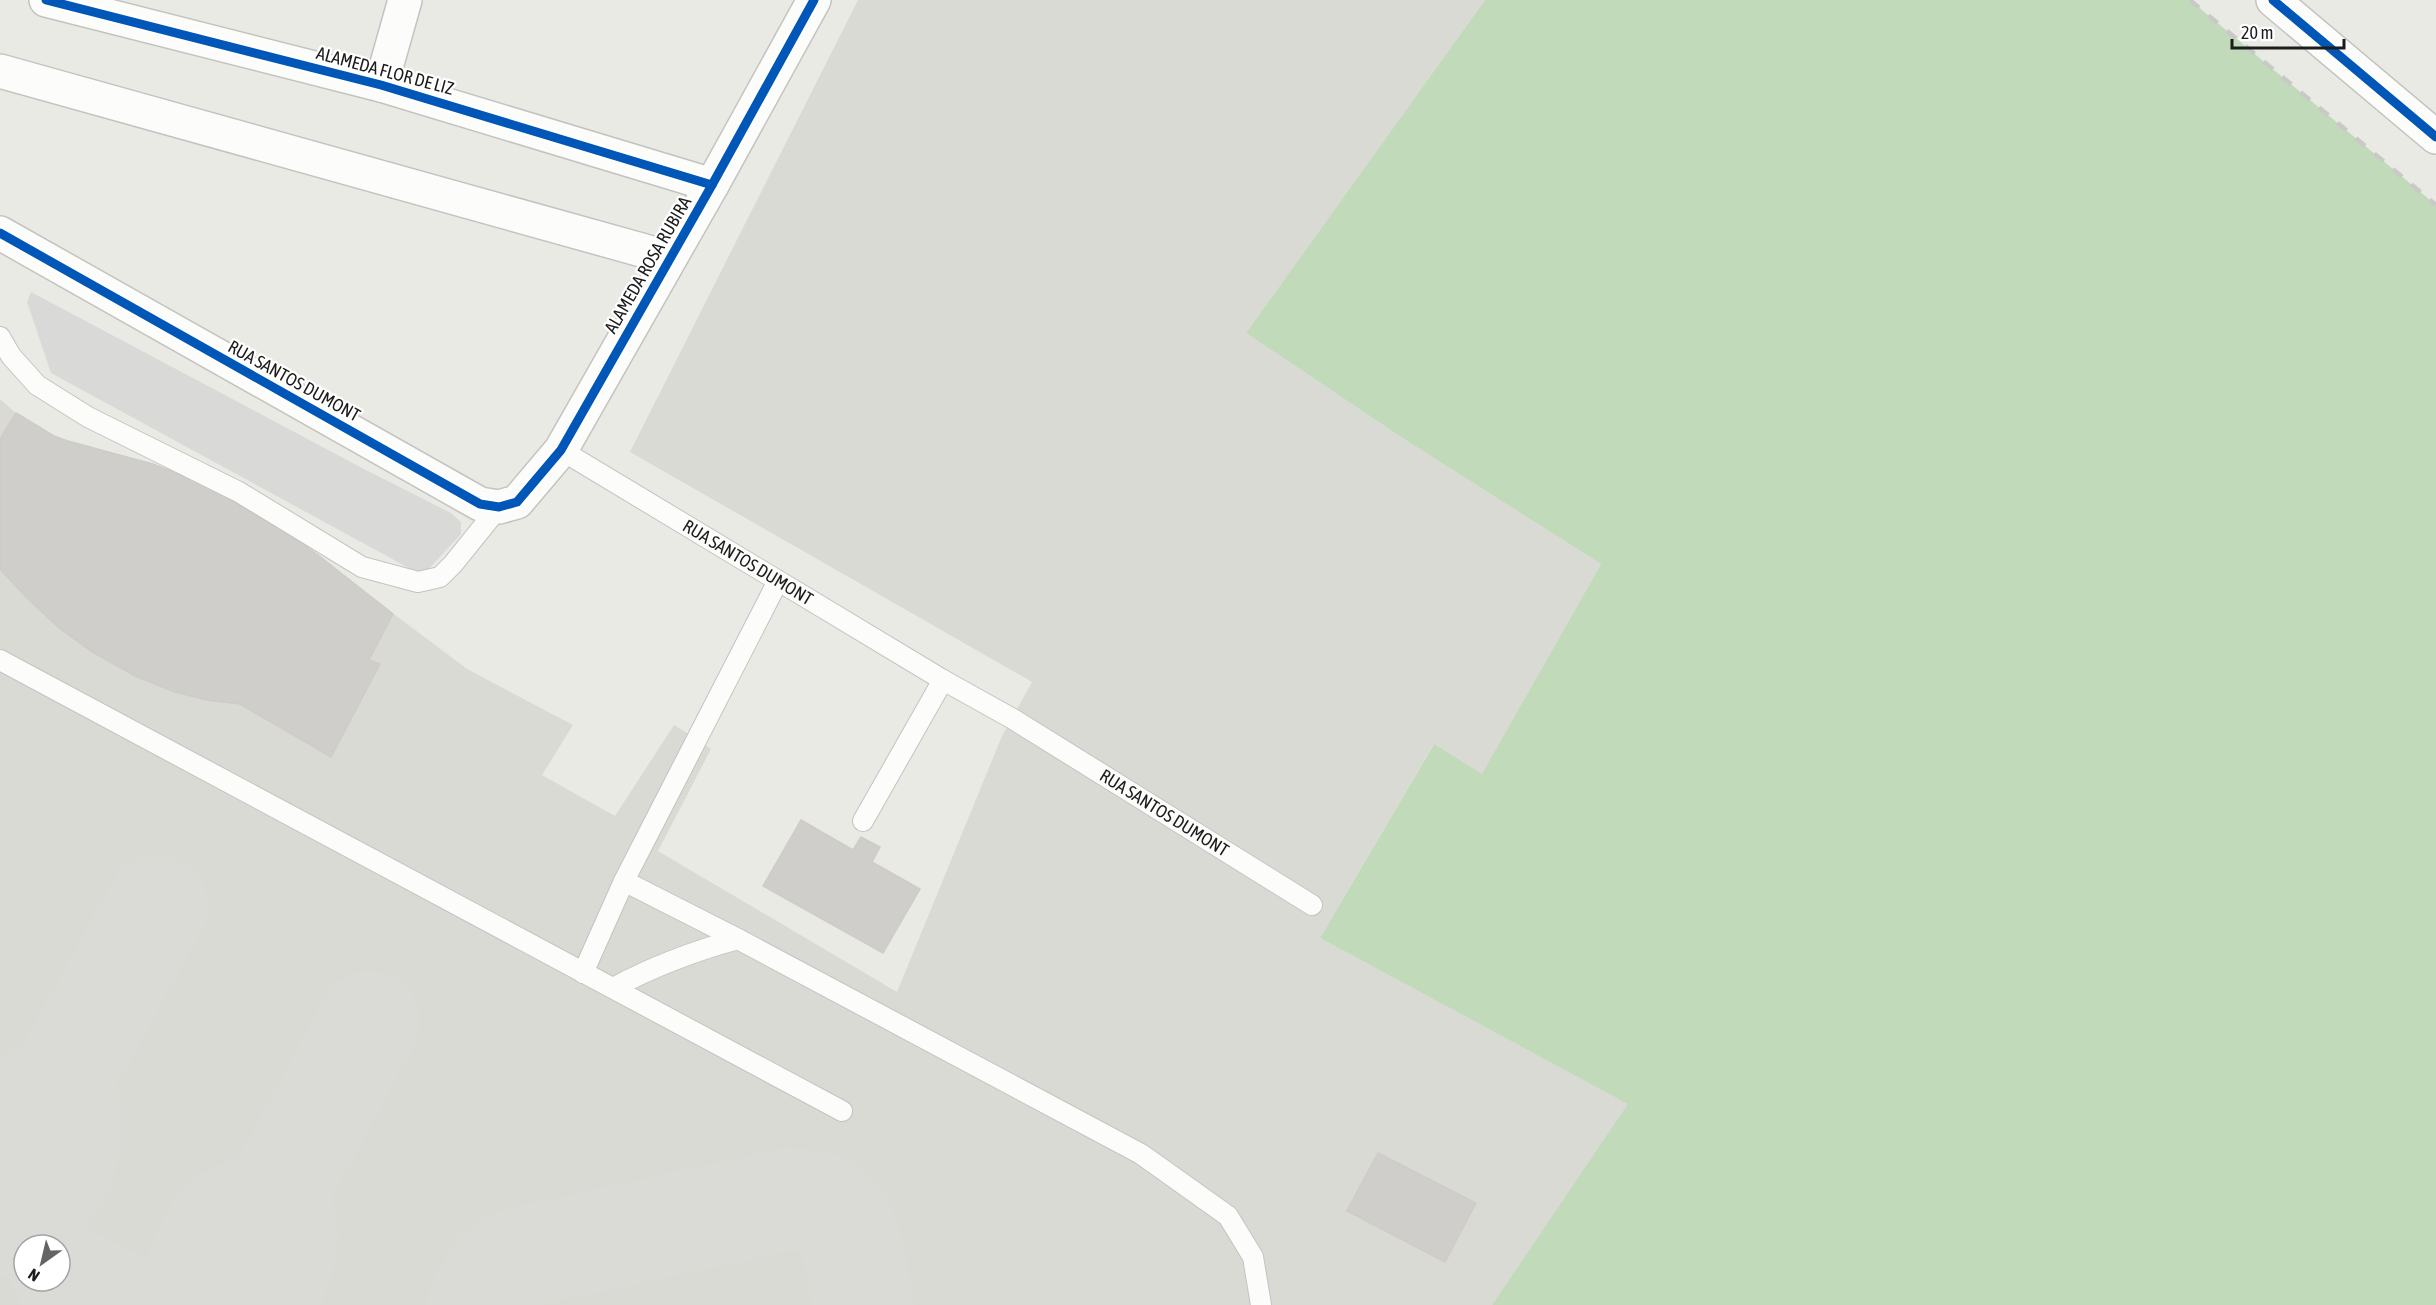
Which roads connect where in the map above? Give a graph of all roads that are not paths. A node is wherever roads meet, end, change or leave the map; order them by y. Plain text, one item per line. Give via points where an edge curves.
1 (46, 0) edge
2 (405, 0) edge
3 (814, 0) edge
4 (2273, 0) edge
5 (0, 71) edge
6 (381, 85) junction
7 (2436, 137) edge
8 (712, 185) junction
9 (0, 234) edge
10 (670, 258) junction
11 (0, 337) edge
12 (561, 450) junction
13 (499, 507) junction
14 (778, 581) junction
15 (0, 660) edge
16 (943, 680) junction
17 (863, 821) dead end
18 (624, 880) junction
19 (1312, 905) dead end
20 (738, 939) junction
21 (583, 973) junction
22 (613, 988) junction
23 (842, 1111) dead end
24 (1261, 1305) edge

1 - 6 street, ALAMEDA FLOR DE LIZ
2 - 6 street
3 - 8 street, ALAMEDA ROSA RUBIRA
4 - 7 street
5 - 10 street
6 - 8 street, ALAMEDA FLOR DE LIZ
8 - 10 street, ALAMEDA ROSA RUBIRA
9 - 13 street, RUA SANTOS DUMONT via 480,504
10 - 12 street, ALAMEDA ROSA RUBIRA
11 - 13 lane via 37,385 88,417 239,492 362,567 418,582 440,577
12 - 13 street via 517,502
12 - 14 lane, RUA SANTOS DUMONT
14 - 16 lane, RUA SANTOS DUMONT
14 - 18 lane
15 - 21 lane
16 - 17 lane
16 - 19 lane, RUA SANTOS DUMONT via 1013,719
18 - 20 lane
18 - 21 lane
20 - 22 lane via 650,968
20 - 24 lane via 1141,1154 1228,1216 1253,1257
21 - 22 lane
22 - 23 lane

